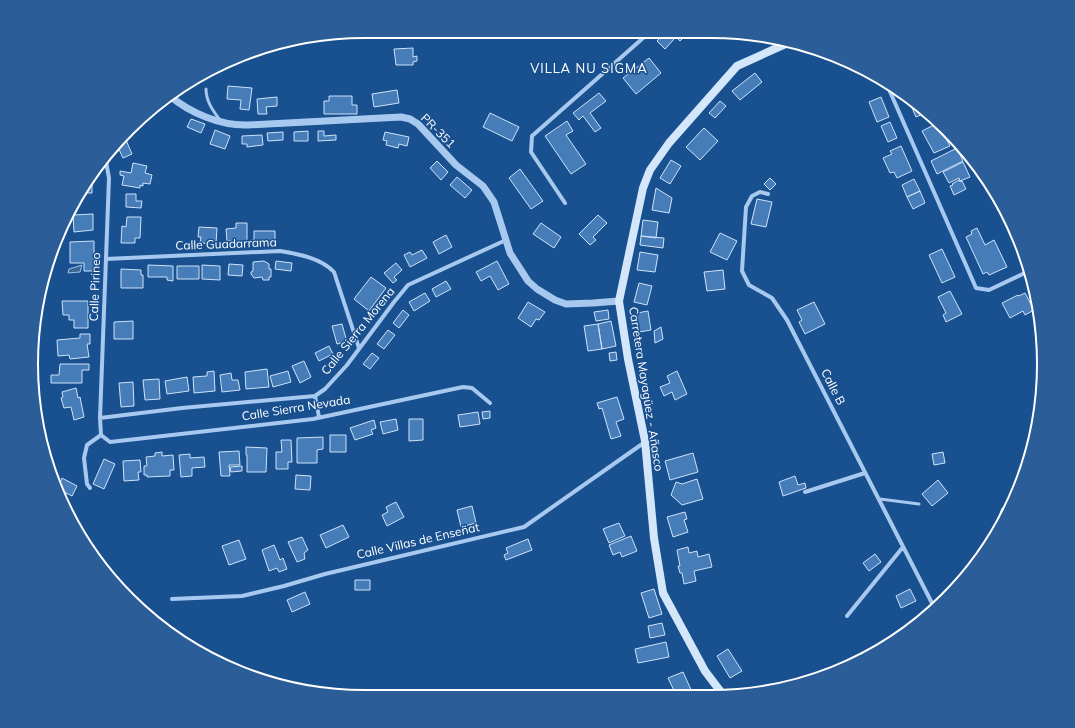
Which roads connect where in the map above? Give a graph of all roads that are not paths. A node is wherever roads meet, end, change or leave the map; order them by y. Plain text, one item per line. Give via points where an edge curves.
1 (643, 38) edge
2 (782, 46) edge
3 (206, 89) dead end
4 (891, 92) edge
5 (175, 99) edge
6 (223, 123) junction
7 (106, 164) edge
8 (768, 194) dead end
9 (565, 203) dead end
10 (506, 240) junction
11 (106, 259) junction
12 (1024, 273) edge
13 (619, 301) junction
14 (359, 348) junction
15 (315, 396) junction
16 (490, 403) dead end
17 (319, 417) junction
18 (100, 418) junction
19 (101, 435) junction
20 (645, 441) junction
21 (866, 472) junction
22 (90, 488) dead end
23 (805, 492) dead end
24 (880, 499) junction
25 (919, 504) dead end
26 (903, 547) junction
27 (172, 599) dead end
28 (932, 604) edge
29 (847, 616) dead end
30 (719, 690) edge

1 - 9 street via 532,136 531,152
2 - 13 main road, Carretera Mayagüez - Añasco via 737,66 669,143 650,170 643,188
3 - 6 lane via 211,107
4 - 12 street via 976,288 989,290
5 - 6 street, PR-351 / PR-351
6 - 10 street, PR-351 / PR-351 via 241,125 401,117 410,119 418,124 456,165 483,186 494,202
7 - 11 street, Calle Pirineo via 109,178
8 - 21 street, Calle B via 760,192 752,196 746,207 742,271 749,285 772,298 787,320
10 - 13 street, PR-351 / PR-351 via 510,253 528,281 550,298 566,304
10 - 14 street, Calle Sierra Morena via 408,285
11 - 14 street, Calle Guadarrama via 280,251 301,255 328,266 334,272
11 - 18 street, Calle Pirineo
13 - 20 main road, Carretera Mayagüez - Añasco
14 - 15 street, Calle Sierra Morena via 347,365
15 - 17 street
15 - 18 street
16 - 17 street, Calle Sierra Nevada via 472,388 463,387
17 - 19 street, Calle Sierra Nevada via 110,442
18 - 19 street, Calle Pirineo
19 - 22 street via 87,445 84,458 87,484
20 - 27 street, Calle Villas de Enseñat via 524,527 242,596
20 - 30 main road, Carretera Mayagüez - Añasco via 654,538 663,593 705,672
21 - 23 street
21 - 24 street, Calle B
24 - 25 lane
24 - 26 street, Calle B
26 - 28 street, Calle B
26 - 29 street

